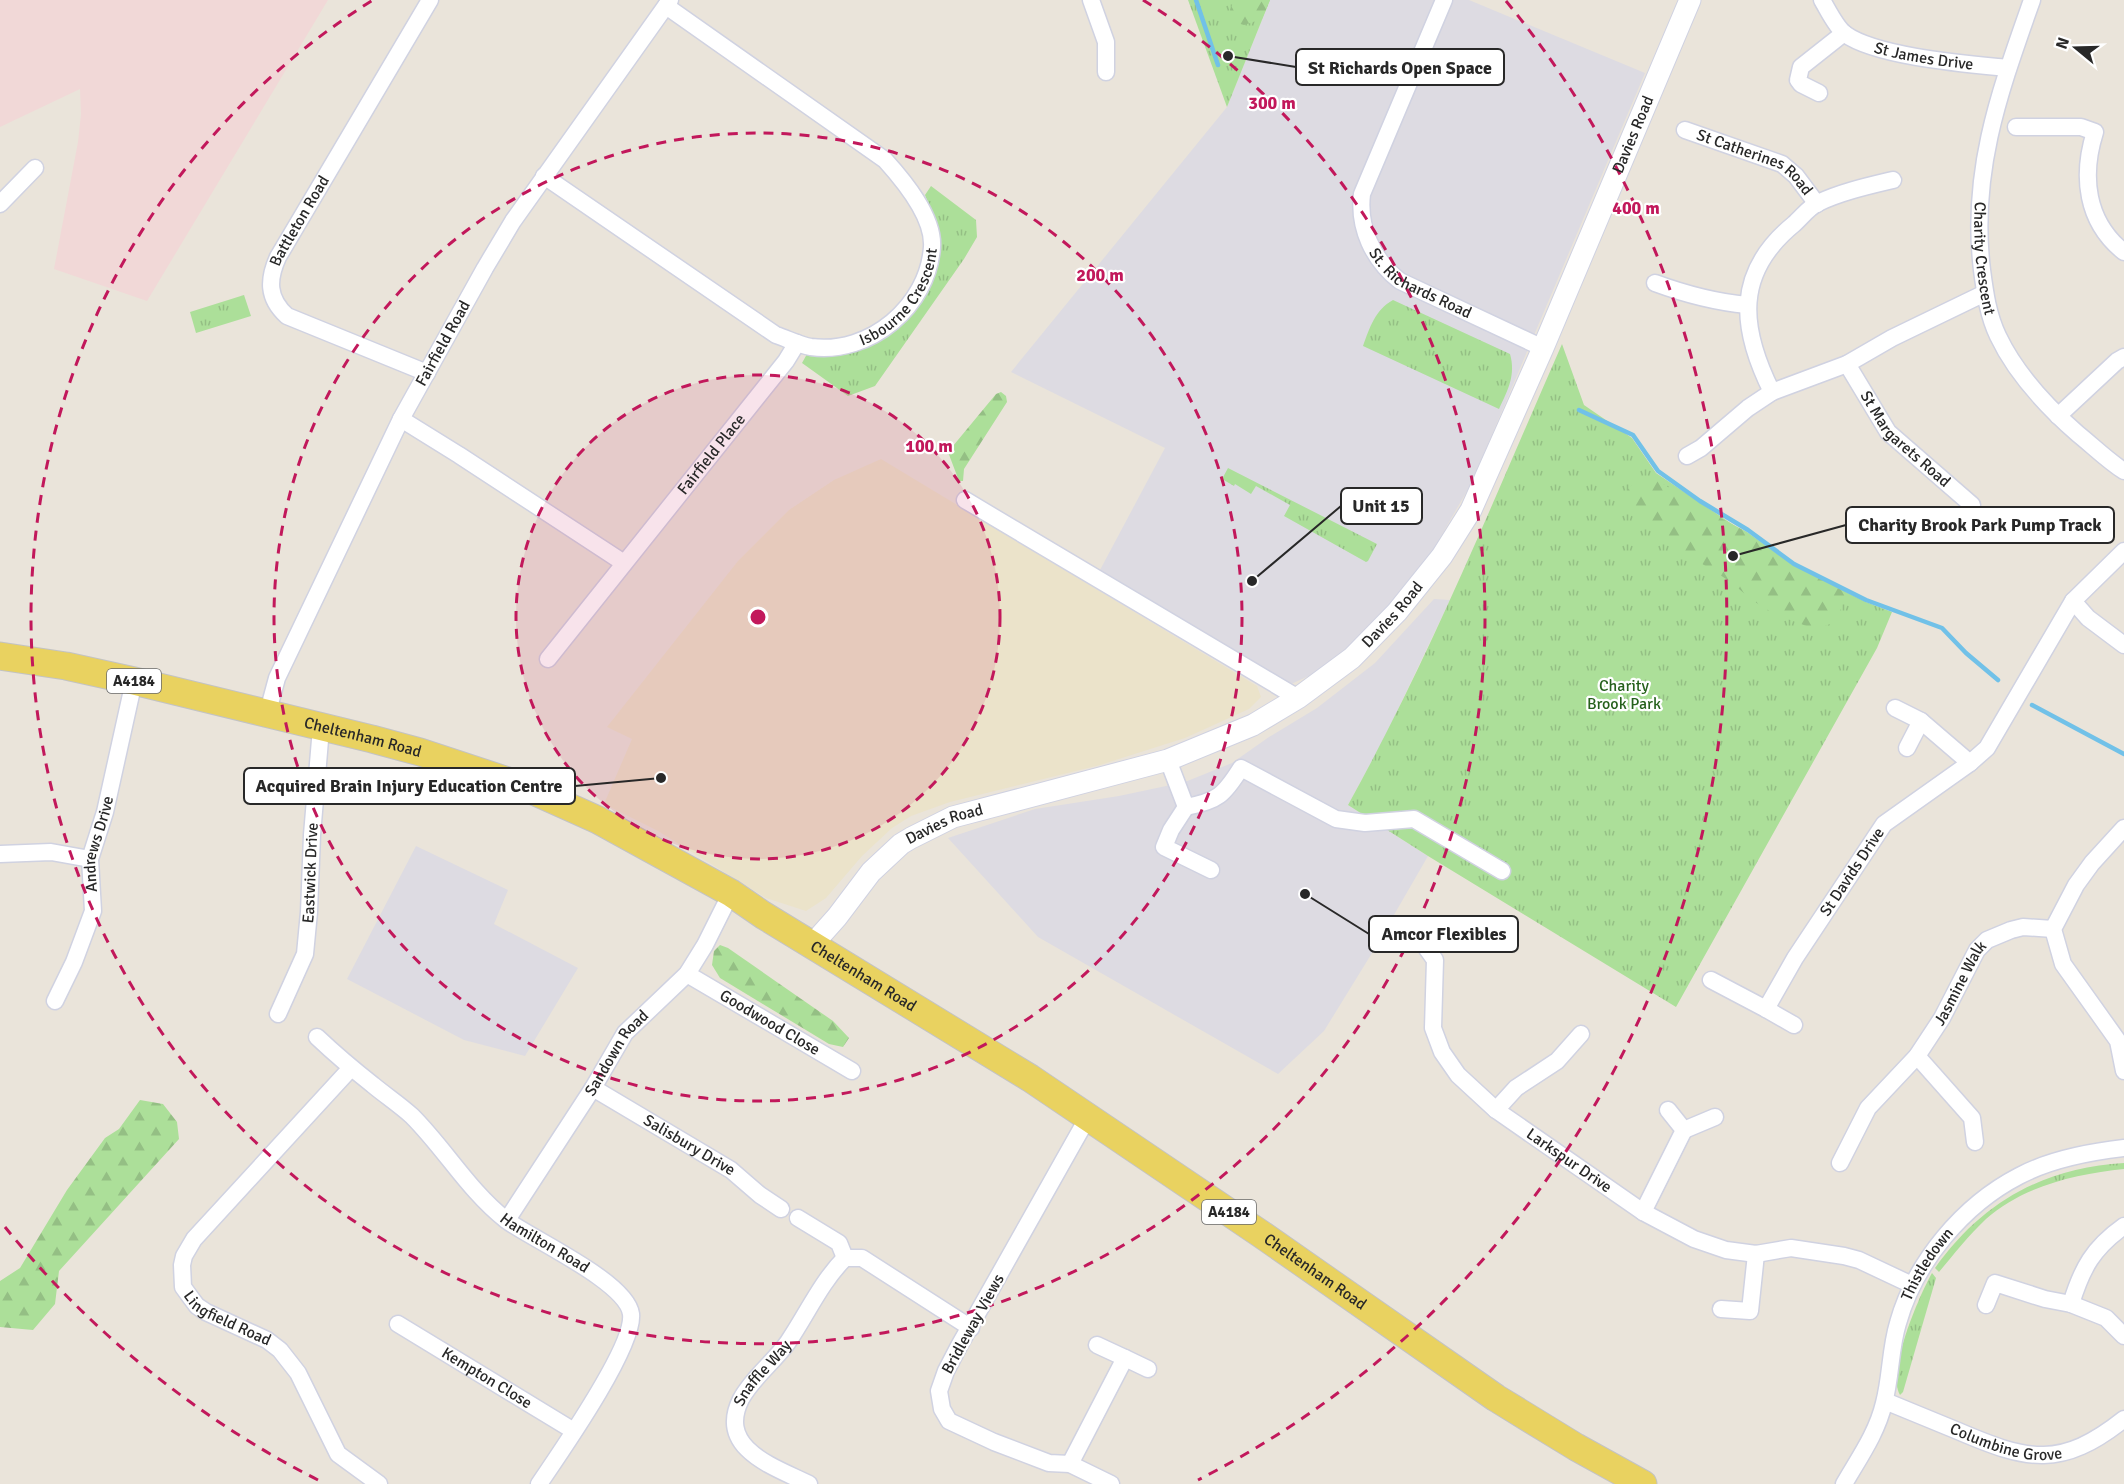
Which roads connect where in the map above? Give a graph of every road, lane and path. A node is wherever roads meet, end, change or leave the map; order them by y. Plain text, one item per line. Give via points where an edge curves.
1 (430, 0) edge
2 (1090, 0) edge
3 (1444, 0) edge
4 (1690, 0) edge
5 (1822, 0) edge
6 (2032, 0) edge
7 (668, 3) edge
8 (1844, 33) junction
9 (2008, 68) junction
10 (1106, 72) dead end
11 (1819, 93) dead end
12 (2016, 127) dead end
13 (1685, 130) dead end
14 (35, 168) dead end
15 (544, 176) junction
16 (1893, 180) dead end
17 (0, 204) edge
18 (1817, 204) junction
19 (2124, 252) edge
20 (1654, 283) dead end
21 (1985, 293) junction
22 (1747, 305) junction
23 (797, 343) junction
24 (1543, 348) junction
25 (2124, 357) edge
26 (1847, 364) junction
27 (427, 373) junction
28 (1772, 392) junction
29 (2058, 416) junction
30 (400, 419) junction
31 (1687, 456) dead end
32 (2124, 471) edge
33 (965, 500) dead end
34 (1972, 506) dead end
35 (2124, 551) edge
36 (624, 563) junction
37 (2073, 602) junction
38 (2124, 645) edge
39 (0, 656) edge
40 (548, 659) dead end
41 (134, 681) junction
42 (1298, 698) junction
43 (1895, 708) dead end
44 (267, 715) junction
45 (1921, 721) junction
46 (321, 728) junction
47 (1907, 747) dead end
48 (1168, 760) junction
49 (1970, 763) junction
50 (1186, 807) junction
51 (2124, 828) edge
52 (0, 854) edge
53 (90, 859) junction
54 (1211, 870) dead end
55 (1502, 871) dead end
56 (731, 893) junction
57 (2052, 929) junction
58 (1420, 939) dead end
59 (812, 945) junction
60 (687, 974) junction
61 (1711, 980) dead end
62 (54, 1001) dead end
63 (1766, 1009) junction
64 (278, 1014) dead end
65 (1794, 1025) dead end
66 (1581, 1034) dead end
67 (317, 1037) dead end
68 (2121, 1039) edge
69 (1917, 1056) junction
70 (351, 1068) junction
71 (852, 1071) dead end
72 (2124, 1071) edge
73 (593, 1088) junction
74 (1496, 1110) junction
75 (1668, 1110) dead end
76 (1088, 1117) junction
77 (1715, 1117) dead end
78 (1684, 1130) junction
79 (1975, 1142) dead end
80 (2124, 1148) edge
81 (1840, 1162) dead end
82 (782, 1209) dead end
83 (1643, 1212) junction
84 (798, 1218) dead end
85 (507, 1220) junction
86 (2124, 1226) edge
87 (1756, 1254) junction
88 (845, 1258) junction
89 (1912, 1285) junction
90 (2071, 1304) junction
91 (1986, 1305) dead end
92 (1721, 1309) dead end
93 (398, 1324) dead end
94 (970, 1328) junction
95 (2124, 1336) edge
96 (1097, 1345) dead end
97 (1125, 1358) junction
98 (1148, 1369) dead end
99 (1885, 1401) junction
100 (2124, 1419) edge
101 (574, 1431) junction
102 (1070, 1464) junction
103 (379, 1484) edge
104 (539, 1484) edge
105 (809, 1484) edge
106 (1111, 1484) edge
107 (1643, 1484) edge
108 (1844, 1484) edge

1 - 27 street, Battleton Road via 271,272 271,289 279,309 287,316
2 - 10 street via 1106,42
3 - 24 street, St. Richards Road via 1362,194 1364,234 1389,273 1400,281
4 - 24 street, Davies Road
5 - 8 street
6 - 9 street, Charity Crescent
7 - 15 street, Fairfield Road
7 - 23 street, Isbourne Crescent via 885,160 907,184 929,230 932,246 923,280 897,319 880,332 845,345 812,347
8 - 9 street, St James Drive via 1864,44 1917,57
8 - 11 street via 1801,68 1798,80
9 - 21 street, Charity Crescent via 1985,150 1980,208
12 - 19 street via 2081,127 2095,132 2087,166 2088,197 2101,228
13 - 18 street, St Catherines Road via 1782,164
14 - 17 street
15 - 23 street, Isbourne Crescent via 776,335
15 - 27 street, Fairfield Road via 485,268
16 - 18 street, St Catherines Road
18 - 22 street, St Catherines Road via 1770,245 1753,280
20 - 22 street via 1724,303
21 - 26 street
21 - 29 street, Charity Crescent via 1990,316 2015,365
22 - 28 street, St Catherines Road via 1751,339
23 - 36 street, Fairfield Place
24 - 42 street, Davies Road via 1471,510 1442,556 1397,612 1352,658
25 - 29 street
26 - 28 street
26 - 34 street, St Margarets Road via 1888,432
27 - 30 street, Fairfield Road
28 - 31 street
29 - 32 street, Charity Crescent
30 - 36 street
30 - 44 street, Fairfield Road via 277,678
33 - 42 street
35 - 37 street, St Davids Drive
36 - 40 street, Fairfield Place
37 - 38 street
37 - 49 street, St Davids Drive via 1987,748
39 - 41 main road, Cheltenham Road / A4184
41 - 44 main road, Cheltenham Road / A4184
41 - 53 street, Andrews Drive via 105,813
42 - 48 street, Davies Road via 1253,725
43 - 45 street
44 - 46 main road, Cheltenham Road / A4184
45 - 47 street
45 - 49 street
46 - 56 main road, Cheltenham Road / A4184 via 420,752 520,785 598,820
46 - 64 street, Eastwick Drive via 305,954
48 - 50 street
48 - 59 street, Davies Road via 953,817 911,838 871,872
49 - 63 street, St Davids Drive via 1884,824
50 - 54 street via 1164,847
50 - 55 street via 1209,802 1228,789 1240,768 1336,819 1365,823 1414,819
51 - 57 street via 2076,885
52 - 53 street via 51,852
53 - 62 street, Andrews Drive via 93,911
56 - 59 main road, Cheltenham Road / A4184
56 - 60 street, Sandown Road
57 - 68 street via 2063,964
57 - 69 street, Jasmine Walk via 2023,927 1987,940 1977,950 1942,1018
58 - 74 street, Larkspur Drive via 1435,960 1433,1028 1442,1052 1458,1075
59 - 76 main road, Cheltenham Road / A4184
60 - 71 street, Goodwood Close
60 - 73 street, Sandown Road via 625,1033
61 - 63 street
63 - 65 street
66 - 74 street via 1557,1061 1516,1088
67 - 70 street, Hamilton Road
68 - 72 street
69 - 79 street via 1972,1118
69 - 81 street, Jasmine Walk via 1868,1108
70 - 85 street, Hamilton Road via 411,1115 476,1193
70 - 103 street, Lingfield Road via 194,1239 184,1256 181,1274 183,1287 197,1306 280,1350 298,1373 338,1454
73 - 82 street, Salisbury Drive via 731,1170
73 - 85 street, Sandown Road
74 - 83 street, Larkspur Drive
75 - 78 street
76 - 94 street, Bridleway Views
76 - 107 main road, Cheltenham Road / A4184 via 1496,1398
77 - 78 street
78 - 83 street
80 - 89 street, Thistledown via 2066,1158 2020,1175 1979,1201 1940,1242
83 - 87 street, Larkspur Drive via 1694,1239 1726,1250
84 - 88 street via 840,1243
85 - 101 street, Hamilton Road via 590,1270 628,1303 632,1315 624,1346
86 - 90 street via 2094,1252
87 - 89 street, Larkspur Drive via 1791,1248 1845,1256
87 - 92 street via 1750,1311
88 - 94 street via 862,1258
88 - 105 street, Snaffle Way via 787,1343 741,1400 737,1413 735,1427 749,1452
89 - 99 street, Thistledown via 1898,1322
90 - 91 street via 1995,1283
90 - 95 street via 2106,1318
93 - 101 street, Kempton Close
94 - 102 street, Bridleway Views via 939,1390 949,1421 1049,1463
96 - 97 street
97 - 98 street
97 - 102 street
99 - 100 street, Columbine Grove via 1993,1447 2029,1455 2077,1448
99 - 108 street, Thistledown via 1869,1442
101 - 104 street, Hamilton Road
102 - 106 street, Bridleway Views

